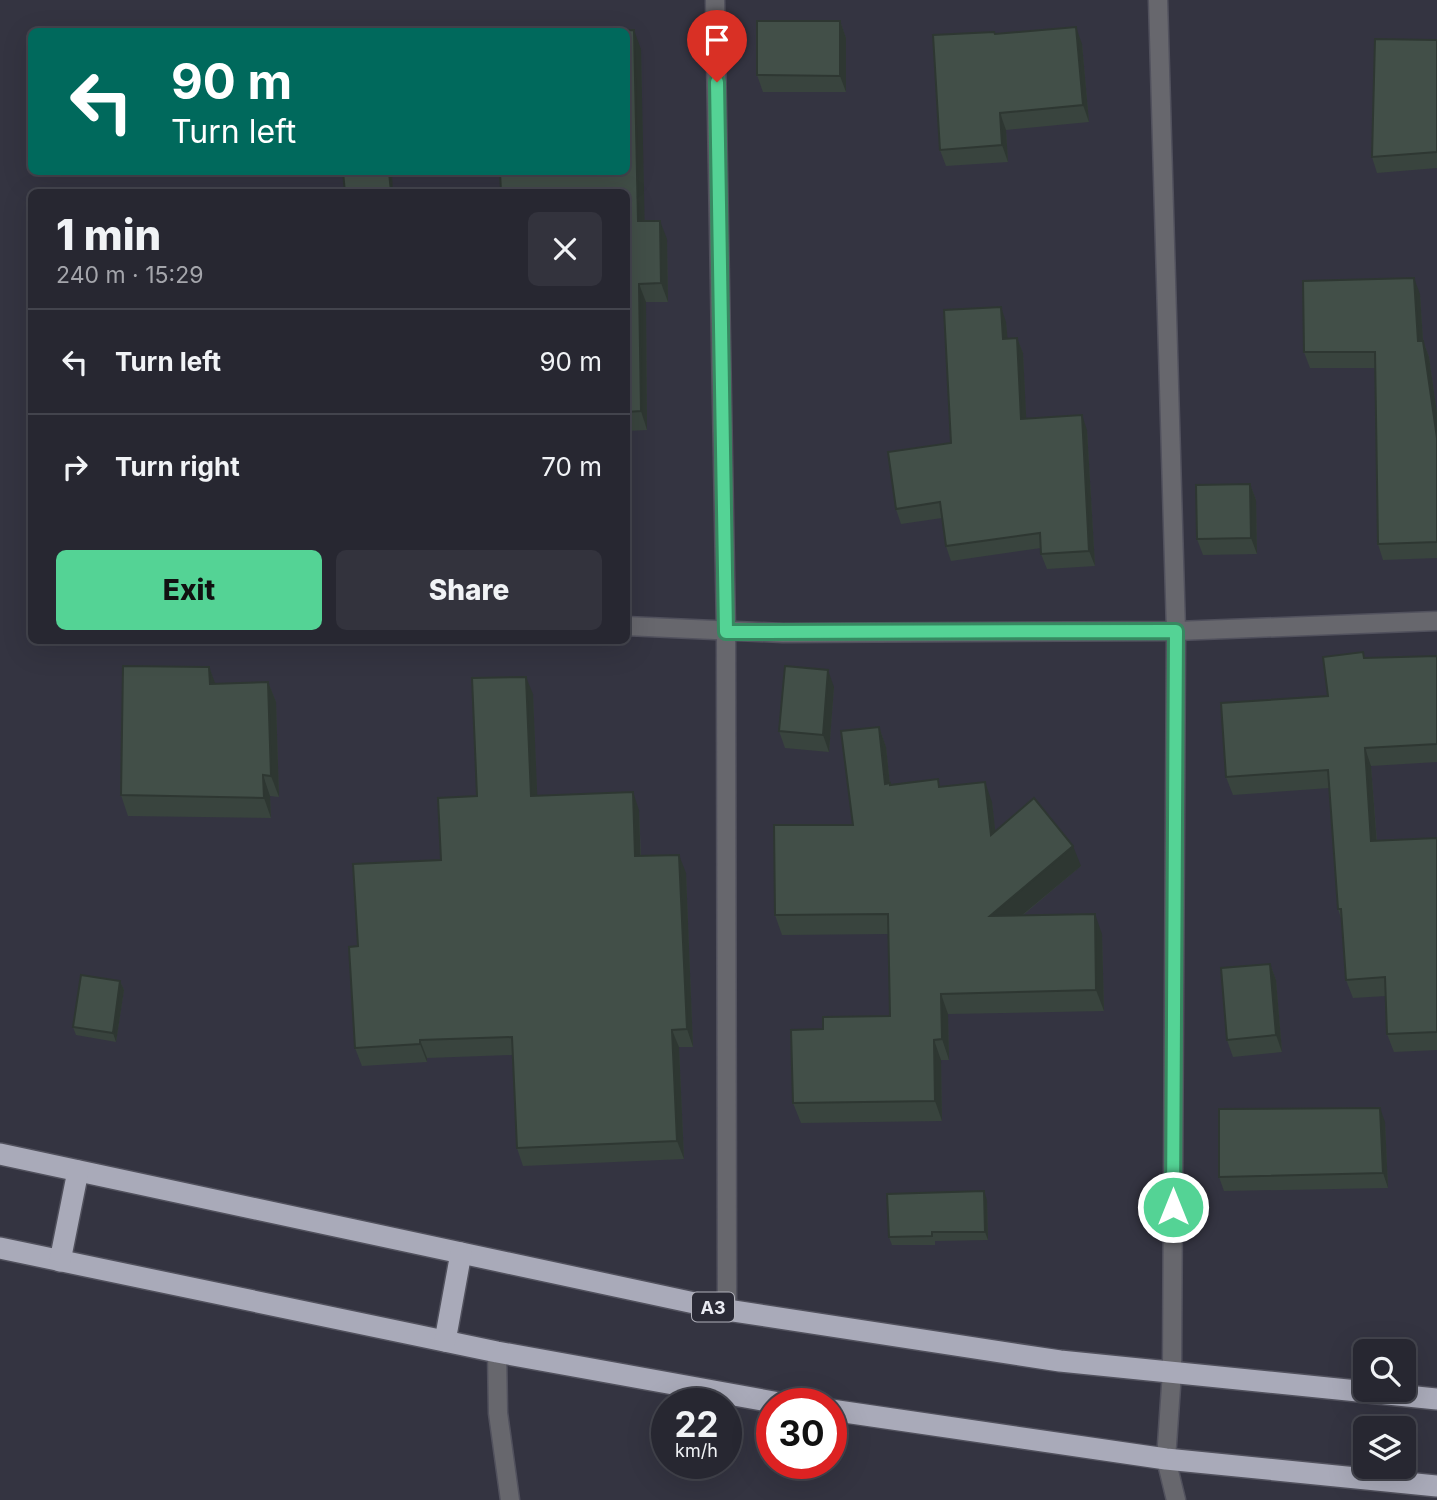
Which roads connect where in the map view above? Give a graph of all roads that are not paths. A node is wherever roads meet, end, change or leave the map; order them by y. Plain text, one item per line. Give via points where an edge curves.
1 (715, 0) edge
2 (1158, 0) edge
3 (1437, 621) edge
4 (630, 626) edge
5 (1176, 631) junction
6 (726, 632) junction
7 (0, 1154) edge
8 (78, 1171) junction
9 (0, 1248) edge
10 (461, 1253) junction
11 (60, 1261) junction
12 (727, 1310) junction
13 (445, 1341) junction
14 (497, 1352) junction
15 (1172, 1372) junction
16 (756, 1399) edge
17 (1437, 1399) edge
18 (847, 1412) edge
19 (1166, 1459) junction
20 (1437, 1486) edge
21 (510, 1500) edge
22 (1176, 1500) edge

1 - 6 street
2 - 5 street
3 - 5 street
4 - 6 street
5 - 6 street
5 - 15 street
6 - 12 street
7 - 8 highway, A3
8 - 10 highway, A3
8 - 11 highway
9 - 11 highway
10 - 12 highway, A3
10 - 13 highway
11 - 13 highway
12 - 15 highway, A3 via 1060,1361
13 - 14 highway
14 - 16 highway
14 - 21 street via 498,1413
15 - 17 highway, A3
15 - 19 street
18 - 19 highway
19 - 20 highway
19 - 22 street

